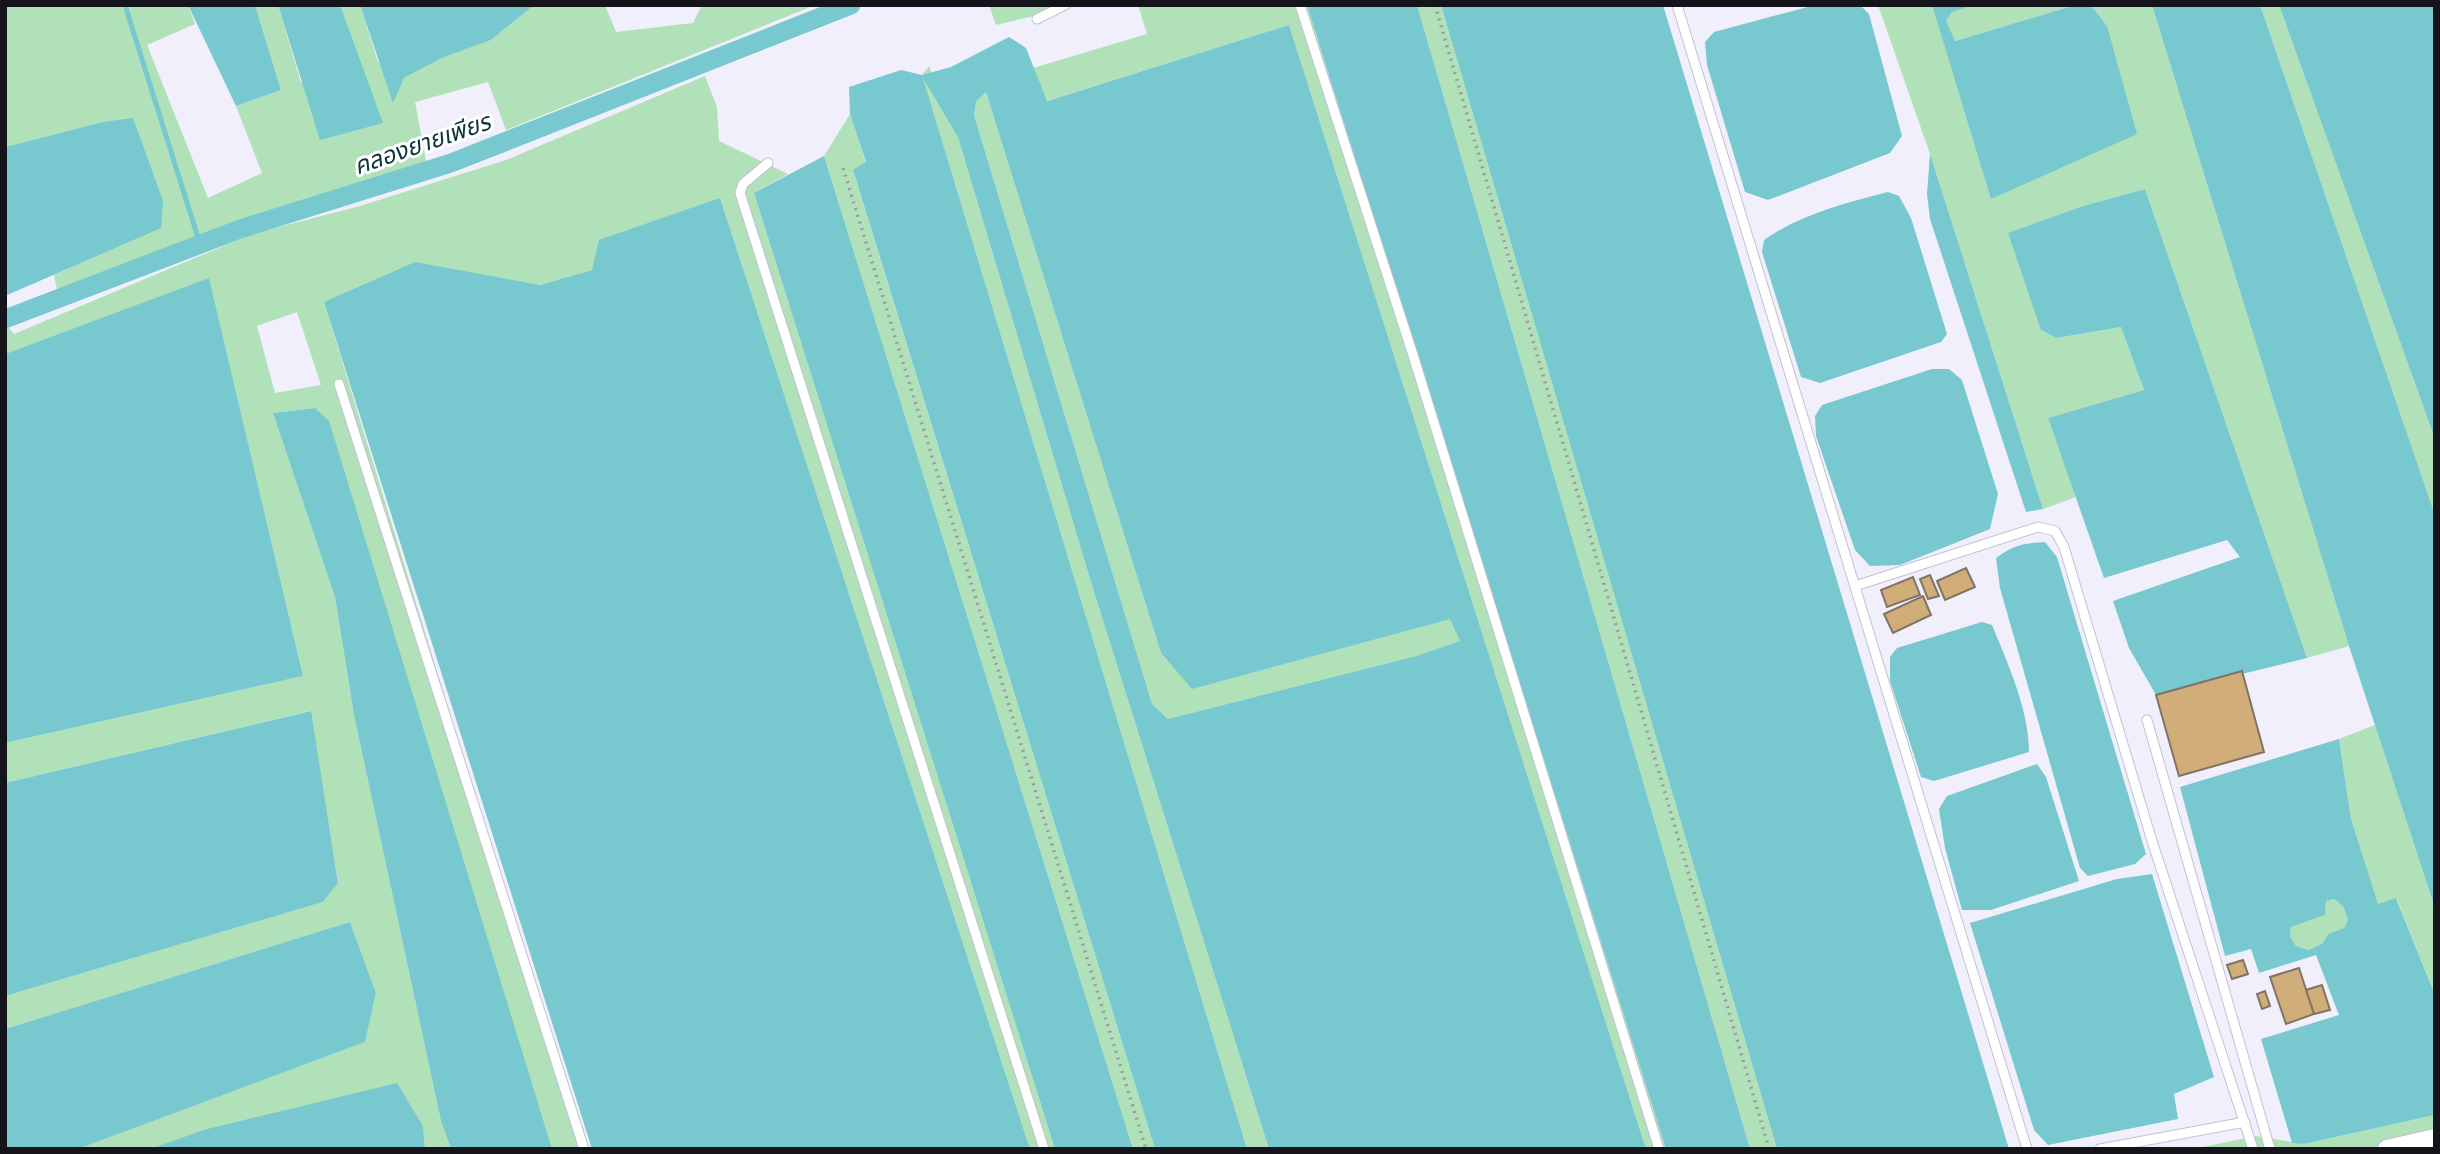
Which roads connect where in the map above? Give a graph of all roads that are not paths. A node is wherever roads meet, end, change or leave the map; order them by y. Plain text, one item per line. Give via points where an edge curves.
1 (1065, 5) edge
2 (1300, 5) edge
3 (1677, 5) edge
4 (1037, 19) dead end
5 (768, 163) dead end
6 (339, 384) dead end
7 (1855, 586) junction
8 (2147, 720) dead end
9 (2245, 1122) junction
10 (2435, 1138) edge
11 (584, 1149) edge
12 (1044, 1149) edge
13 (1658, 1149) edge
14 (2027, 1149) edge
15 (2100, 1149) edge
16 (2253, 1149) edge
17 (2270, 1149) edge
18 (2387, 1149) edge

1 - 4 lane
2 - 13 lane
3 - 7 lane
5 - 12 lane via 743,184 740,193
6 - 11 lane
7 - 9 lane via 2039,527 2055,531
7 - 14 lane
8 - 17 lane
9 - 15 lane
9 - 16 lane
10 - 18 street

